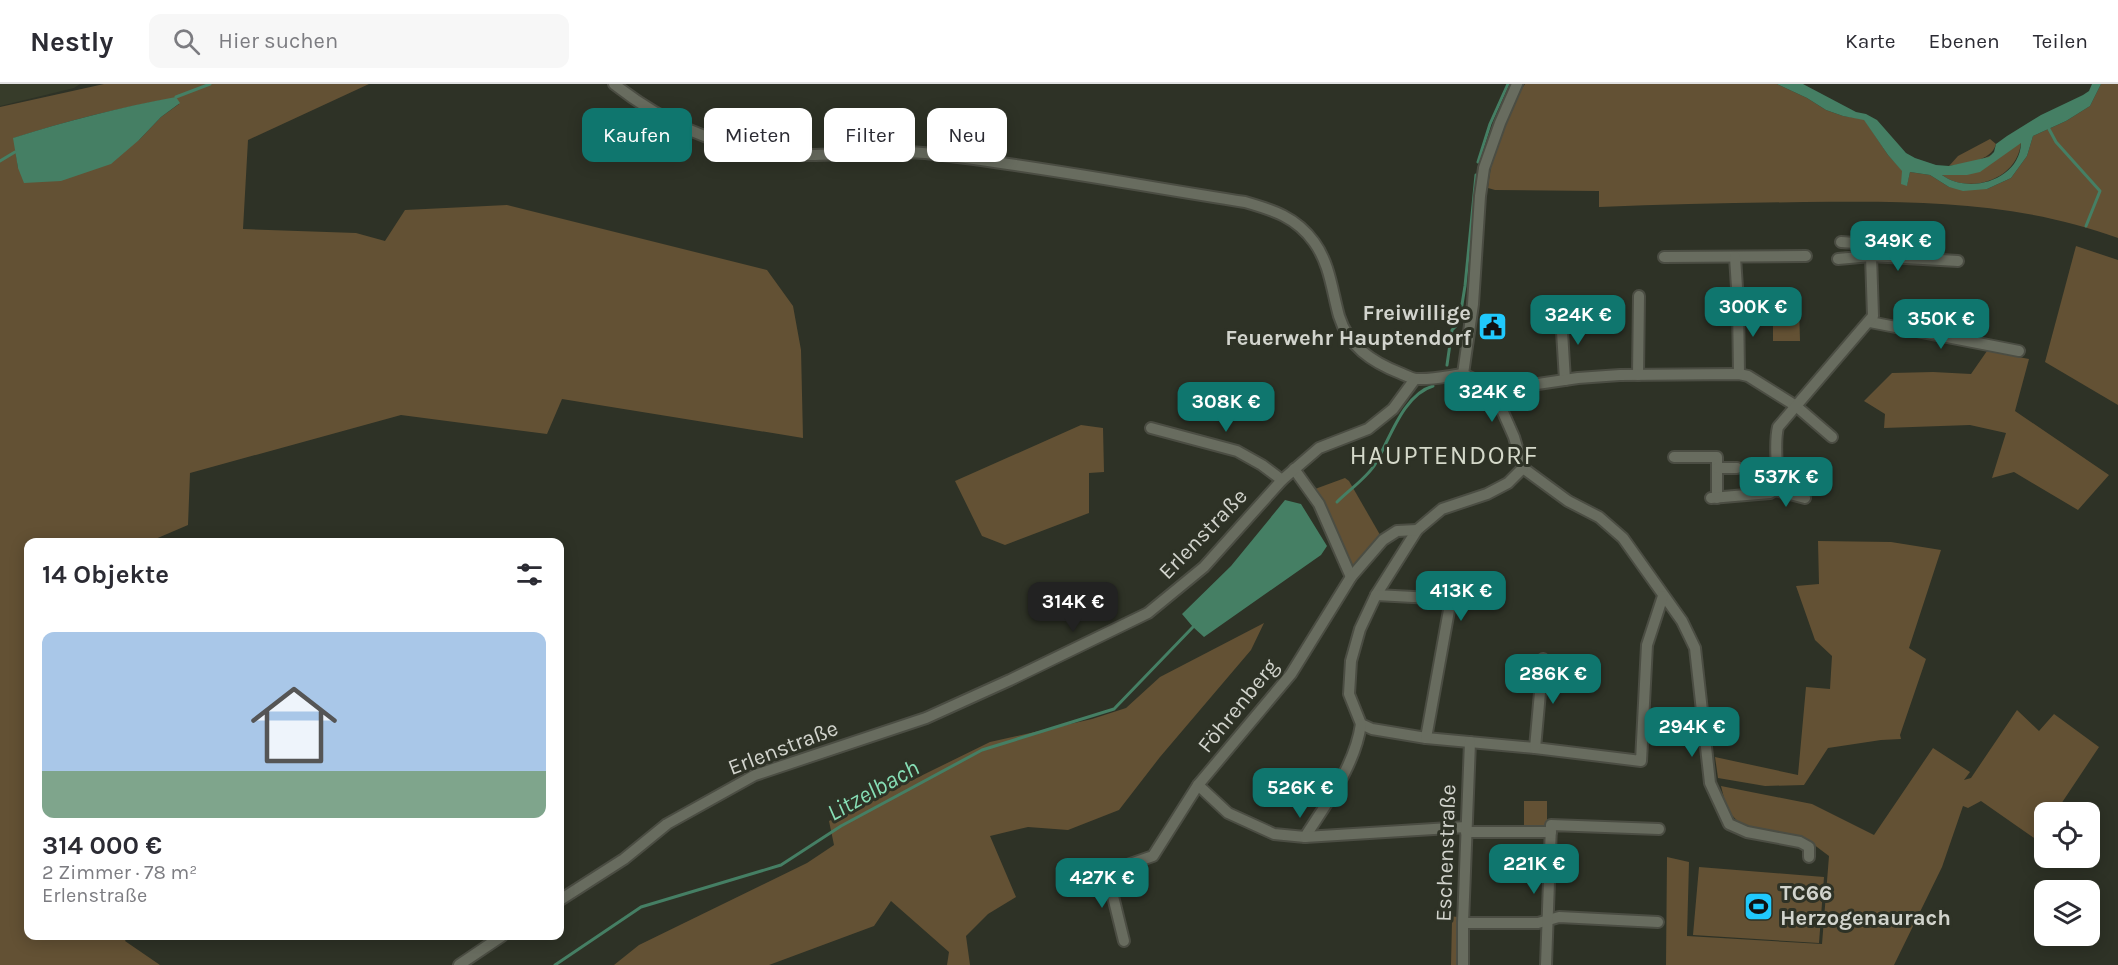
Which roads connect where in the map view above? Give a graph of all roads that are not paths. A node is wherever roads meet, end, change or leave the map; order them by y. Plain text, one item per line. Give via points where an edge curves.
1 (614, 84) edge
2 (1517, 84) edge
3 (1841, 242) dead end
4 (1870, 244) dead end
5 (1806, 256) dead end
6 (1871, 256) junction
7 (1664, 257) dead end
8 (1735, 257) junction
9 (1838, 259) dead end
10 (1958, 261) dead end
11 (1639, 296) dead end
12 (1561, 315) dead end
13 (1870, 322) junction
14 (2019, 351) dead end
15 (1463, 374) junction
16 (1739, 374) junction
17 (1638, 375) junction
18 (1415, 379) junction
19 (1565, 380) junction
20 (1491, 391) junction
21 (1796, 406) junction
22 (1150, 428) dead end
23 (1832, 436) dead end
24 (1674, 457) dead end
25 (1523, 468) junction
26 (1717, 468) junction
27 (1737, 468) dead end
28 (1294, 469) junction
29 (1282, 480) junction
30 (1775, 490) junction
31 (1805, 498) dead end
32 (1417, 530) junction
33 (1351, 577) junction
34 (1376, 595) junction
35 (1663, 596) junction
36 (1543, 659) dead end
37 (1361, 724) junction
38 (1426, 738) junction
39 (1470, 742) junction
40 (1535, 748) junction
41 (1198, 785) junction
42 (1659, 829) dead end
43 (1466, 830) junction
44 (1551, 832) junction
45 (1305, 837) junction
46 (1809, 857) dead end
47 (1107, 872) junction
48 (1068, 877) dead end
49 (564, 897) edge
50 (1547, 920) junction
51 (1658, 922) dead end
52 (1463, 923) junction
53 (496, 940) edge
54 (1124, 941) dead end
55 (459, 965) edge
56 (1463, 965) edge
57 (1546, 965) edge

1 - 18 street via 673,124 737,147 768,153 921,152 1058,170 1245,202 1276,211 1297,224 1315,243 1348,336 1365,355
2 - 15 street via 1484,168
3 - 4 street
5 - 8 street
6 - 9 street
6 - 10 street
6 - 13 street
7 - 8 street
8 - 16 street
11 - 17 street
12 - 19 street
13 - 14 street
13 - 21 street
15 - 18 street
15 - 20 street
16 - 17 street
16 - 21 street via 1756,380
17 - 19 street
18 - 28 street, Erlenstraße via 1393,410 1368,429 1319,448
19 - 20 street
20 - 25 street via 1514,437
21 - 23 street
21 - 30 street via 1778,427
22 - 29 street via 1237,452
24 - 26 street via 1717,457
25 - 32 street via 1508,483 1442,509
25 - 35 street via 1568,501 1599,517 1623,538
26 - 27 street
26 - 30 street via 1714,498 1770,494
28 - 29 street, Erlenstraße
28 - 33 street via 1318,504
29 - 49 street, Erlenstraße via 1204,567 1148,613 926,718 755,775 667,824 624,859
30 - 31 street
32 - 33 street, Föhrenberg via 1397,531 1383,540
32 - 34 street
33 - 41 street, Föhrenberg via 1291,674
34 - 37 street via 1351,661 1349,694
34 - 38 street via 1451,599
35 - 40 street via 1647,645 1641,762
35 - 46 street via 1682,621 1695,648 1710,783 1729,824 1747,832 1800,842 1809,848
36 - 40 street
37 - 38 street
37 - 45 street via 1354,753
38 - 39 street
39 - 40 street
39 - 43 street, Eschenstraße
41 - 45 street via 1228,813 1274,834
41 - 47 street, Föhrenberg via 1152,856
42 - 44 street via 1551,825
43 - 44 street
43 - 45 street
43 - 52 street, Eschenstraße
44 - 50 street
47 - 48 street, Föhrenberg
47 - 54 street
50 - 51 street via 1559,917
50 - 52 street
50 - 57 street
52 - 56 street, Eschenstraße
53 - 55 street

